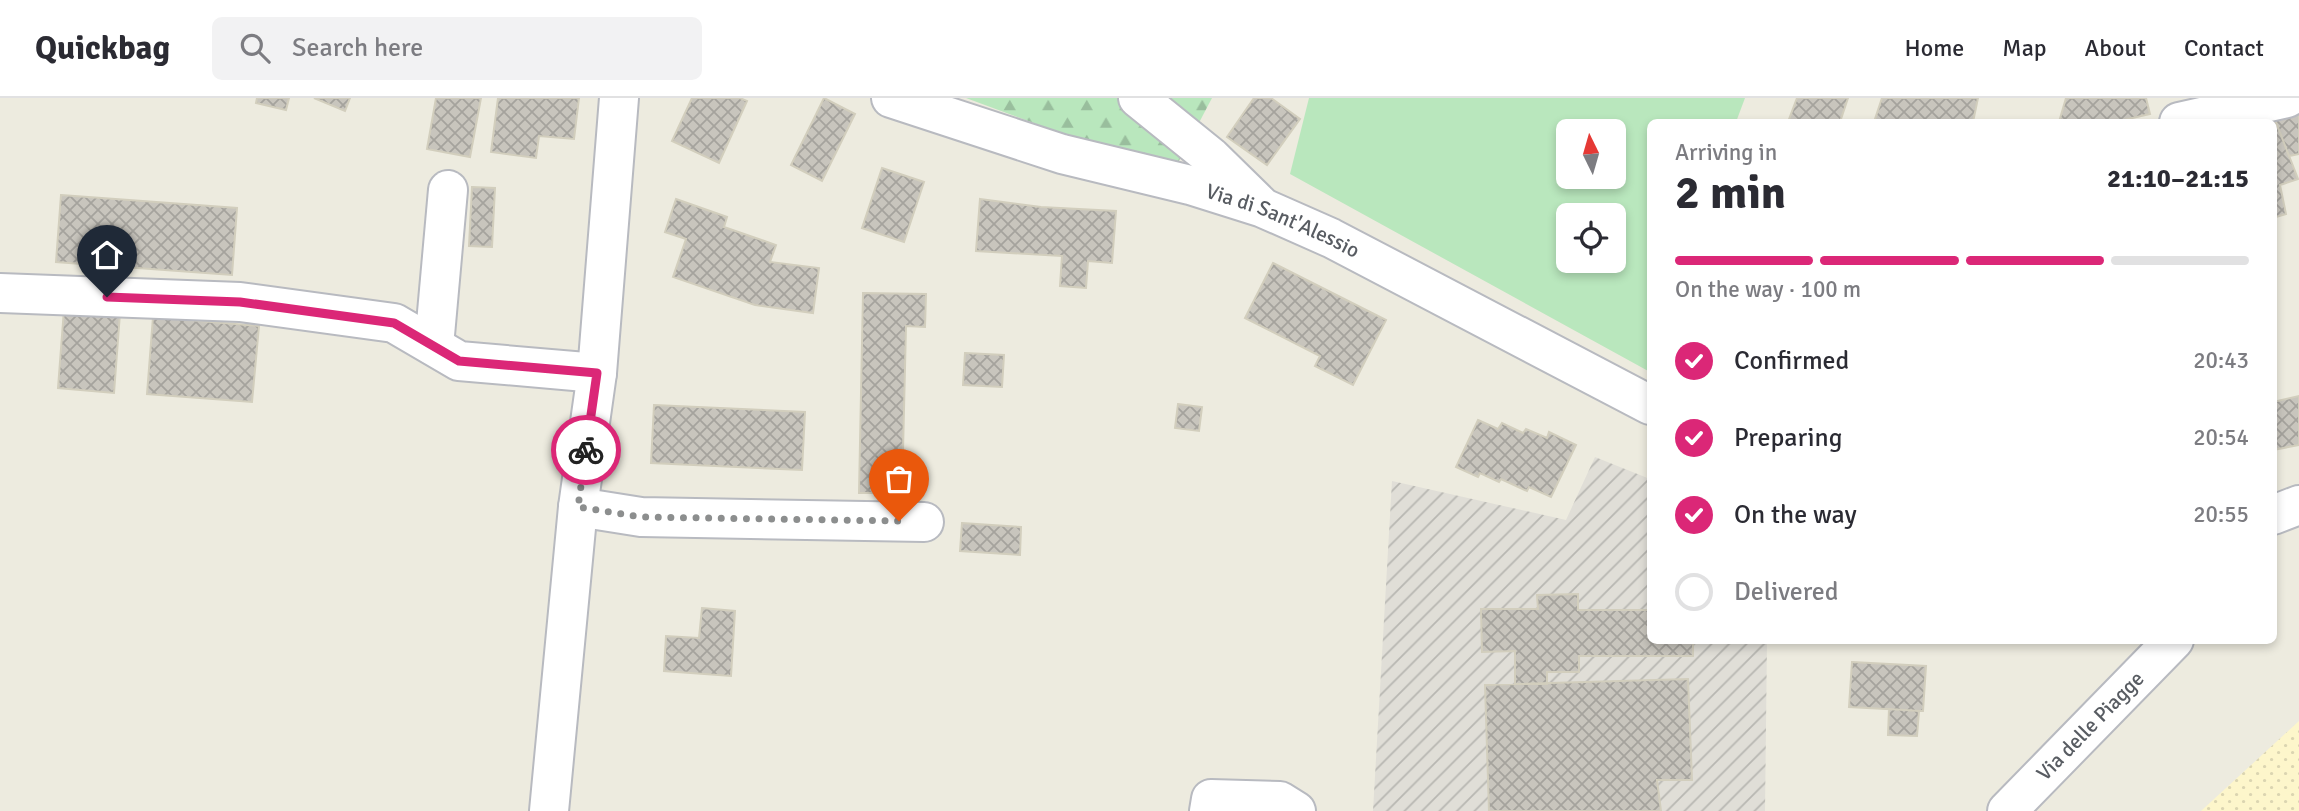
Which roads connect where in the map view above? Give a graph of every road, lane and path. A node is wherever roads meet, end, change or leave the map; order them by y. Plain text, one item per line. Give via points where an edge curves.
1 (619, 98) edge
2 (891, 98) edge
3 (1138, 98) edge
4 (2287, 98) edge
5 (2192, 119) edge
6 (448, 190) dead end
7 (1263, 208) junction
8 (0, 293) edge
9 (434, 346) junction
10 (597, 373) junction
11 (1647, 403) edge
12 (2299, 505) edge
13 (578, 507) junction
14 (2277, 513) edge
15 (924, 522) dead end
16 (2170, 644) edge
17 (549, 811) edge
18 (1209, 811) edge
19 (1296, 811) edge
20 (2007, 811) edge

1 - 10 street
2 - 7 street, Via di Sant'Alessio via 1062,154
3 - 7 street via 1211,157
4 - 5 street
6 - 9 street
7 - 11 street, Via di Sant'Alessio via 1331,238
8 - 9 street via 240,302 394,323
9 - 10 street via 459,361
10 - 13 street
12 - 14 street
13 - 15 street via 641,517
13 - 17 street
16 - 20 street, Via delle Piagge
18 - 19 street via 1211,799 1280,801

